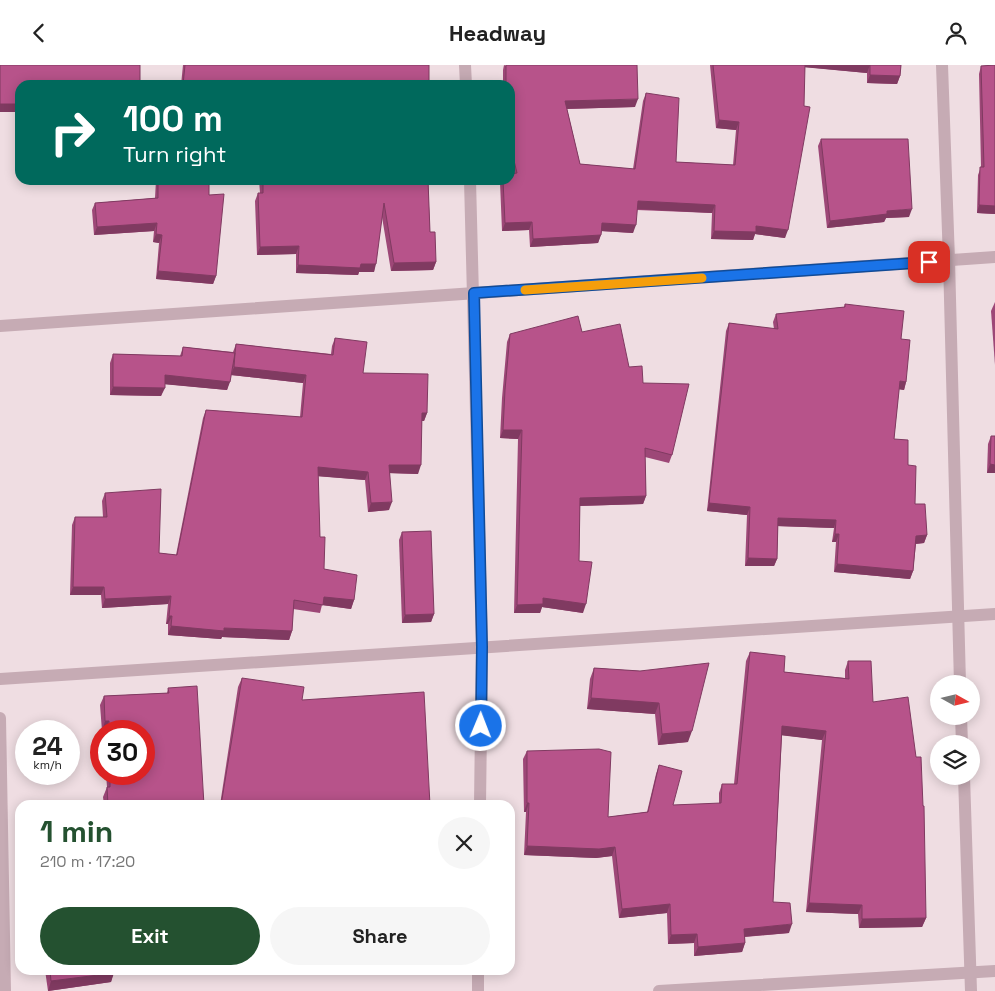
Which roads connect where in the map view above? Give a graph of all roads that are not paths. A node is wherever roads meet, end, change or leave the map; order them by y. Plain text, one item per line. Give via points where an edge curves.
1 (466, 65) edge
2 (942, 65) edge
3 (466, 80) edge
4 (470, 185) edge
5 (995, 257) edge
6 (949, 261) junction
7 (474, 293) junction
8 (0, 326) edge
9 (995, 614) edge
10 (958, 617) junction
11 (482, 647) junction
12 (960, 675) edge
13 (0, 679) edge
14 (0, 718) edge
15 (964, 785) edge
16 (480, 800) edge
17 (995, 971) edge
18 (970, 973) junction
19 (478, 975) edge
20 (5, 991) edge
21 (478, 991) edge
22 (659, 991) edge
23 (971, 991) edge

1 - 3 street
2 - 6 street
4 - 7 street
5 - 6 street
6 - 7 street
6 - 10 street
7 - 8 street
7 - 11 street
9 - 10 street
10 - 11 street
10 - 12 street
11 - 13 street
11 - 16 street
14 - 20 street
15 - 18 street
17 - 18 street
18 - 22 street
18 - 23 street
19 - 21 street

